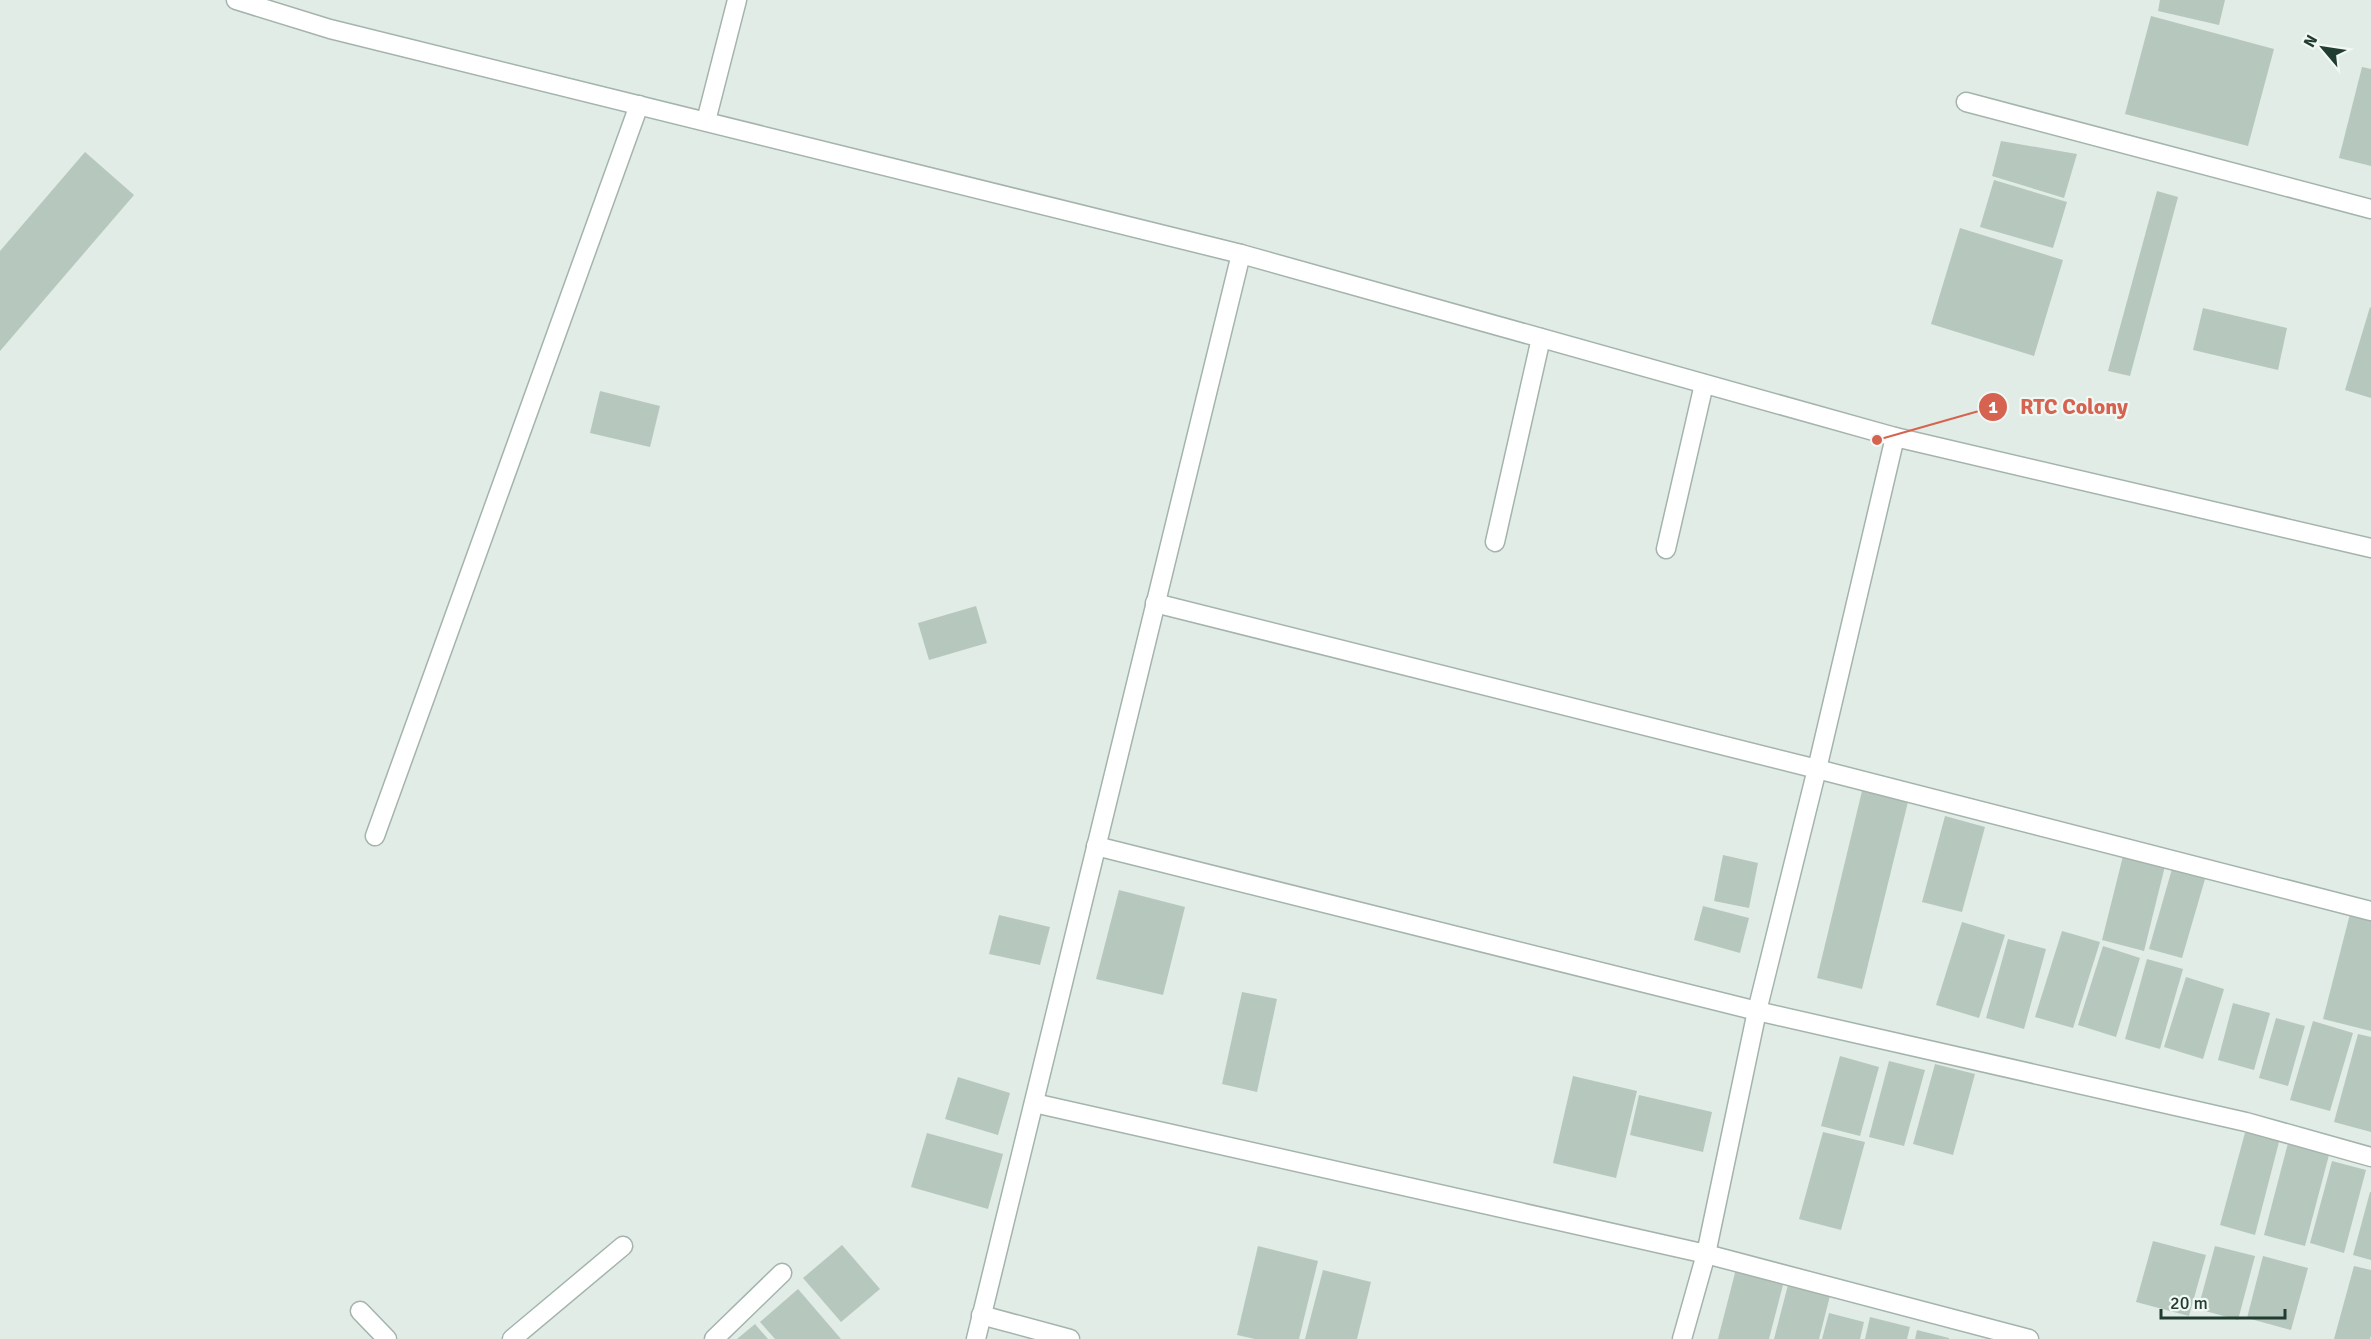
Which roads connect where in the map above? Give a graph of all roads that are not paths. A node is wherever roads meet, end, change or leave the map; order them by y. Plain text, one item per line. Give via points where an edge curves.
1 (236, 0) edge
2 (737, 0) edge
3 (1966, 102) dead end
4 (639, 105) junction
5 (706, 122) junction
6 (2371, 209) edge
7 (1242, 254) junction
8 (1542, 338) junction
9 (1704, 384) junction
10 (1895, 437) junction
11 (1495, 542) dead end
12 (2371, 548) edge
13 (1666, 549) dead end
14 (1155, 603) junction
15 (1817, 769) junction
16 (375, 836) dead end
17 (1096, 846) junction
18 (2371, 911) edge
19 (1756, 1011) junction
20 (1034, 1103) junction
21 (2371, 1156) edge
22 (623, 1246) dead end
23 (1706, 1254) junction
24 (782, 1273) dead end
25 (360, 1311) dead end
26 (981, 1315) junction
27 (387, 1339) edge
28 (512, 1339) edge
29 (714, 1339) edge
30 (976, 1339) edge
31 (1070, 1339) edge
32 (1682, 1339) edge
33 (2030, 1339) edge

1 - 4 street via 330,29
2 - 5 street
3 - 6 street
4 - 5 street
4 - 16 street
5 - 7 street
7 - 8 street
7 - 14 street
8 - 9 street
8 - 11 street
9 - 10 street
9 - 13 street
10 - 12 street
10 - 15 street
14 - 15 street
14 - 17 street
15 - 18 street
15 - 19 street
17 - 19 street
17 - 20 street
19 - 21 street via 2246,1122
19 - 23 street
20 - 23 street
20 - 26 street
22 - 28 street
23 - 32 street
23 - 33 street
24 - 29 street
25 - 27 street
26 - 30 street
26 - 31 street

